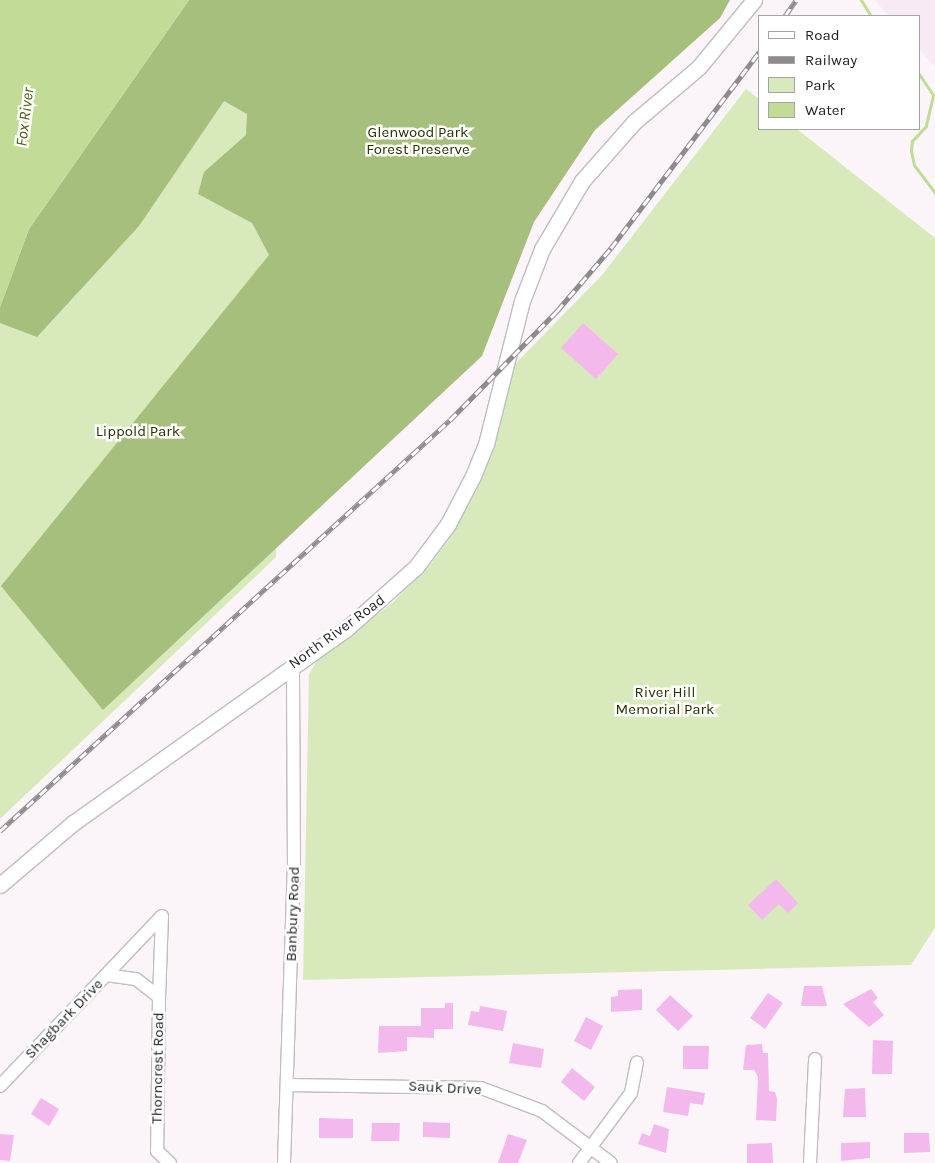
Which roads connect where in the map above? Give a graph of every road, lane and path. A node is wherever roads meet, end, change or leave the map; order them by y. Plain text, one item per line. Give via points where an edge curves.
1 (754, 0) edge
2 (293, 664) junction
3 (0, 885) edge
4 (106, 975) junction
5 (136, 979) joint
6 (159, 997) junction
7 (815, 1059) dead end
8 (637, 1063) dead end
9 (287, 1085) junction
10 (0, 1086) edge
11 (590, 1147) junction
12 (170, 1163) edge
13 (284, 1163) edge
14 (579, 1163) edge
15 (611, 1163) edge
16 (810, 1163) edge

1 - 2 main road, North River Road via 699,67 634,122 582,181 542,249 522,301 486,444 458,506 434,544 366,614
2 - 3 main road, North River Road via 73,823
2 - 9 street, Banbury Road via 294,868
4 - 5 street, Shagbark Drive
4 - 6 street via 162,916
4 - 10 street, Shagbark Drive
5 - 6 street, Thorncrest Road
6 - 12 street, Thorncrest Road via 157,1151
7 - 16 street
8 - 11 street via 631,1093
9 - 11 street, Sauk Drive via 481,1088 542,1111
9 - 13 street, Banbury Road
11 - 14 street
11 - 15 street, Sauk Drive

